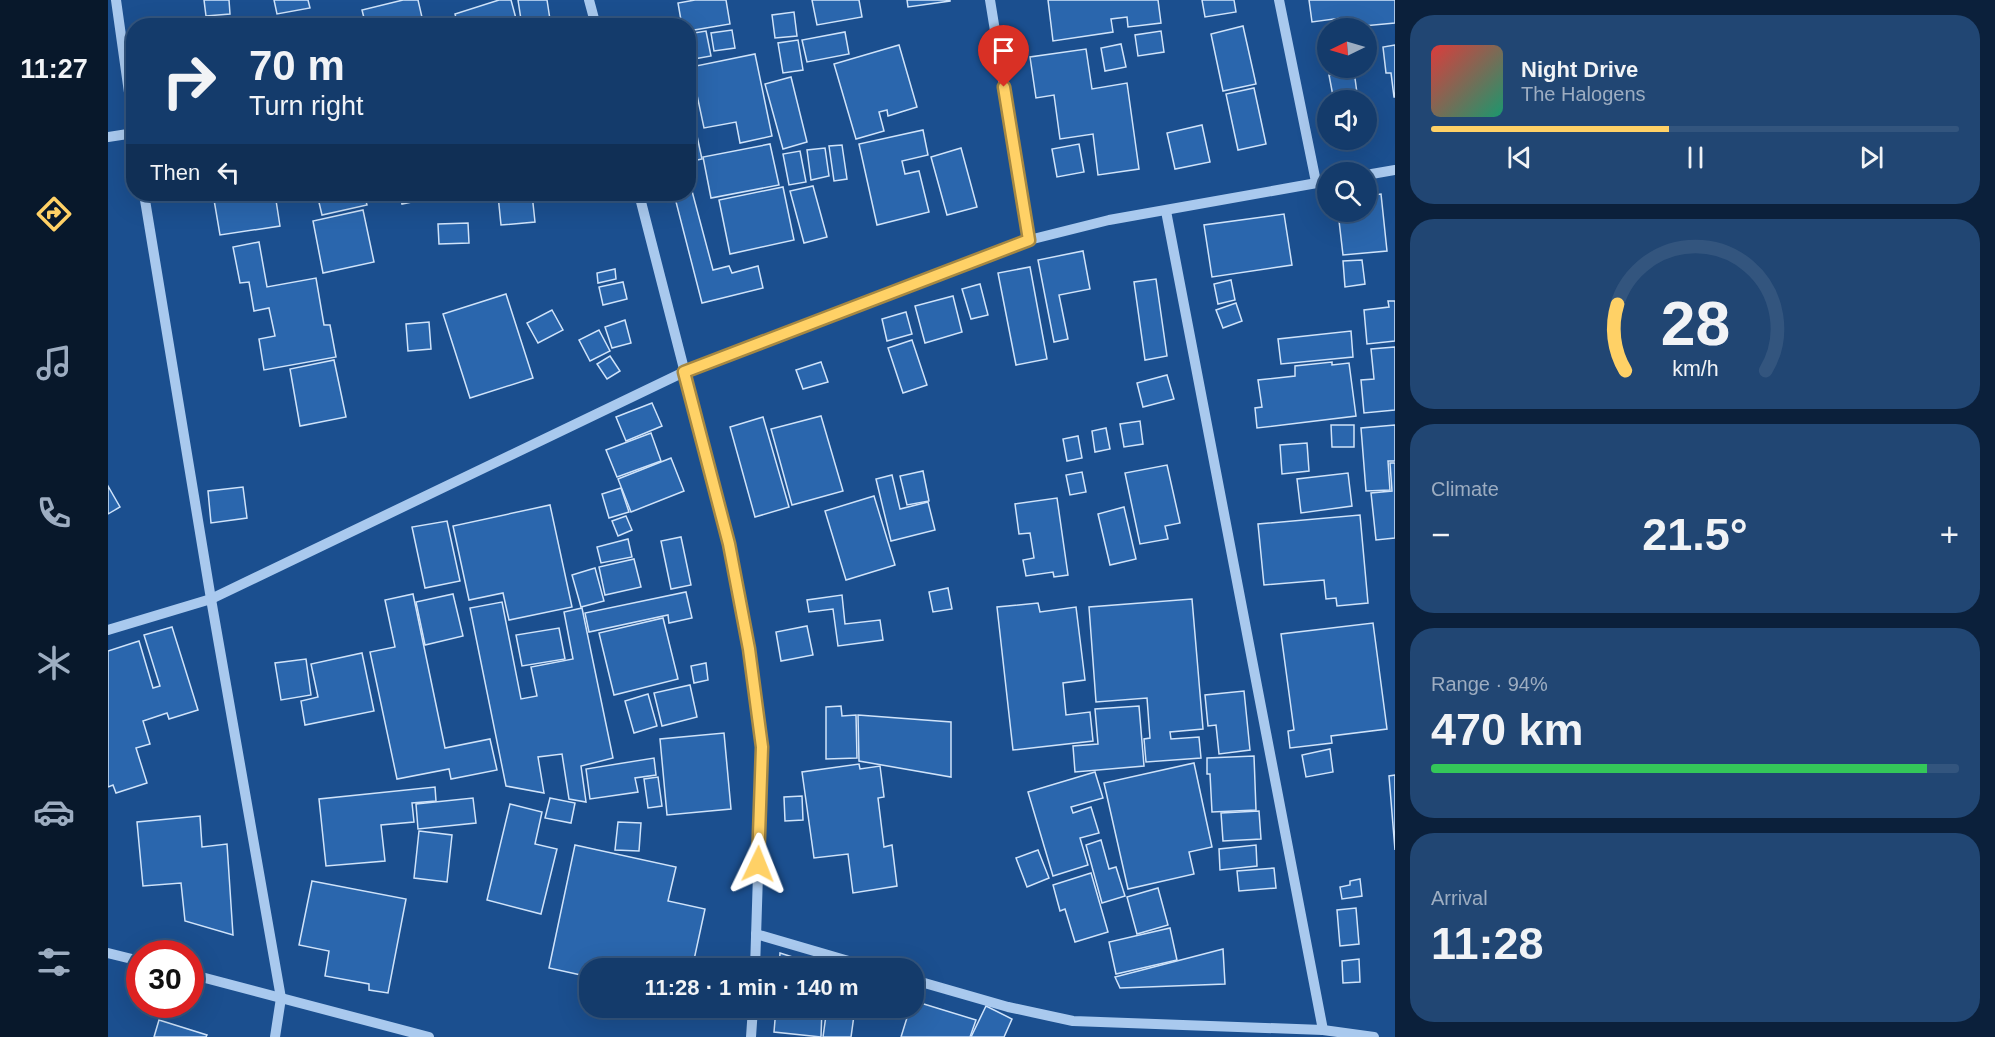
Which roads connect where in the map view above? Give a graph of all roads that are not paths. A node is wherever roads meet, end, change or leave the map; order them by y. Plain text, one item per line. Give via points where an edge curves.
1 (116, 0) edge
2 (590, 0) edge
3 (990, 0) edge
4 (1279, 0) edge
5 (594, 18) edge
6 (126, 71) edge
7 (126, 134) edge
8 (108, 137) edge
9 (1395, 170) edge
10 (1377, 173) edge
11 (1316, 182) joint
12 (145, 201) edge
13 (641, 201) edge
14 (1166, 211) junction
15 (1029, 240) junction
16 (684, 372) junction
17 (211, 599) junction
18 (108, 630) edge
19 (756, 934) junction
20 (108, 953) edge
21 (126, 958) edge
22 (755, 958) edge
23 (838, 958) edge
24 (204, 979) edge
25 (924, 983) edge
26 (280, 998) junction
27 (753, 1018) edge
28 (1323, 1030) junction
29 (275, 1037) edge
30 (429, 1037) edge
31 (752, 1037) edge
32 (1374, 1037) edge

1 - 6 street
2 - 5 street
3 - 15 street
4 - 11 street
7 - 8 street
9 - 10 street
11 - 14 street
12 - 17 street
13 - 16 street
14 - 15 street
14 - 28 street
15 - 16 street
16 - 17 street
16 - 19 street via 729,544 762,747
17 - 18 street
17 - 26 street
19 - 22 street
19 - 23 street
20 - 21 street
24 - 26 street
25 - 28 street via 1073,1021
26 - 29 street
26 - 30 street
27 - 31 street
28 - 32 street

